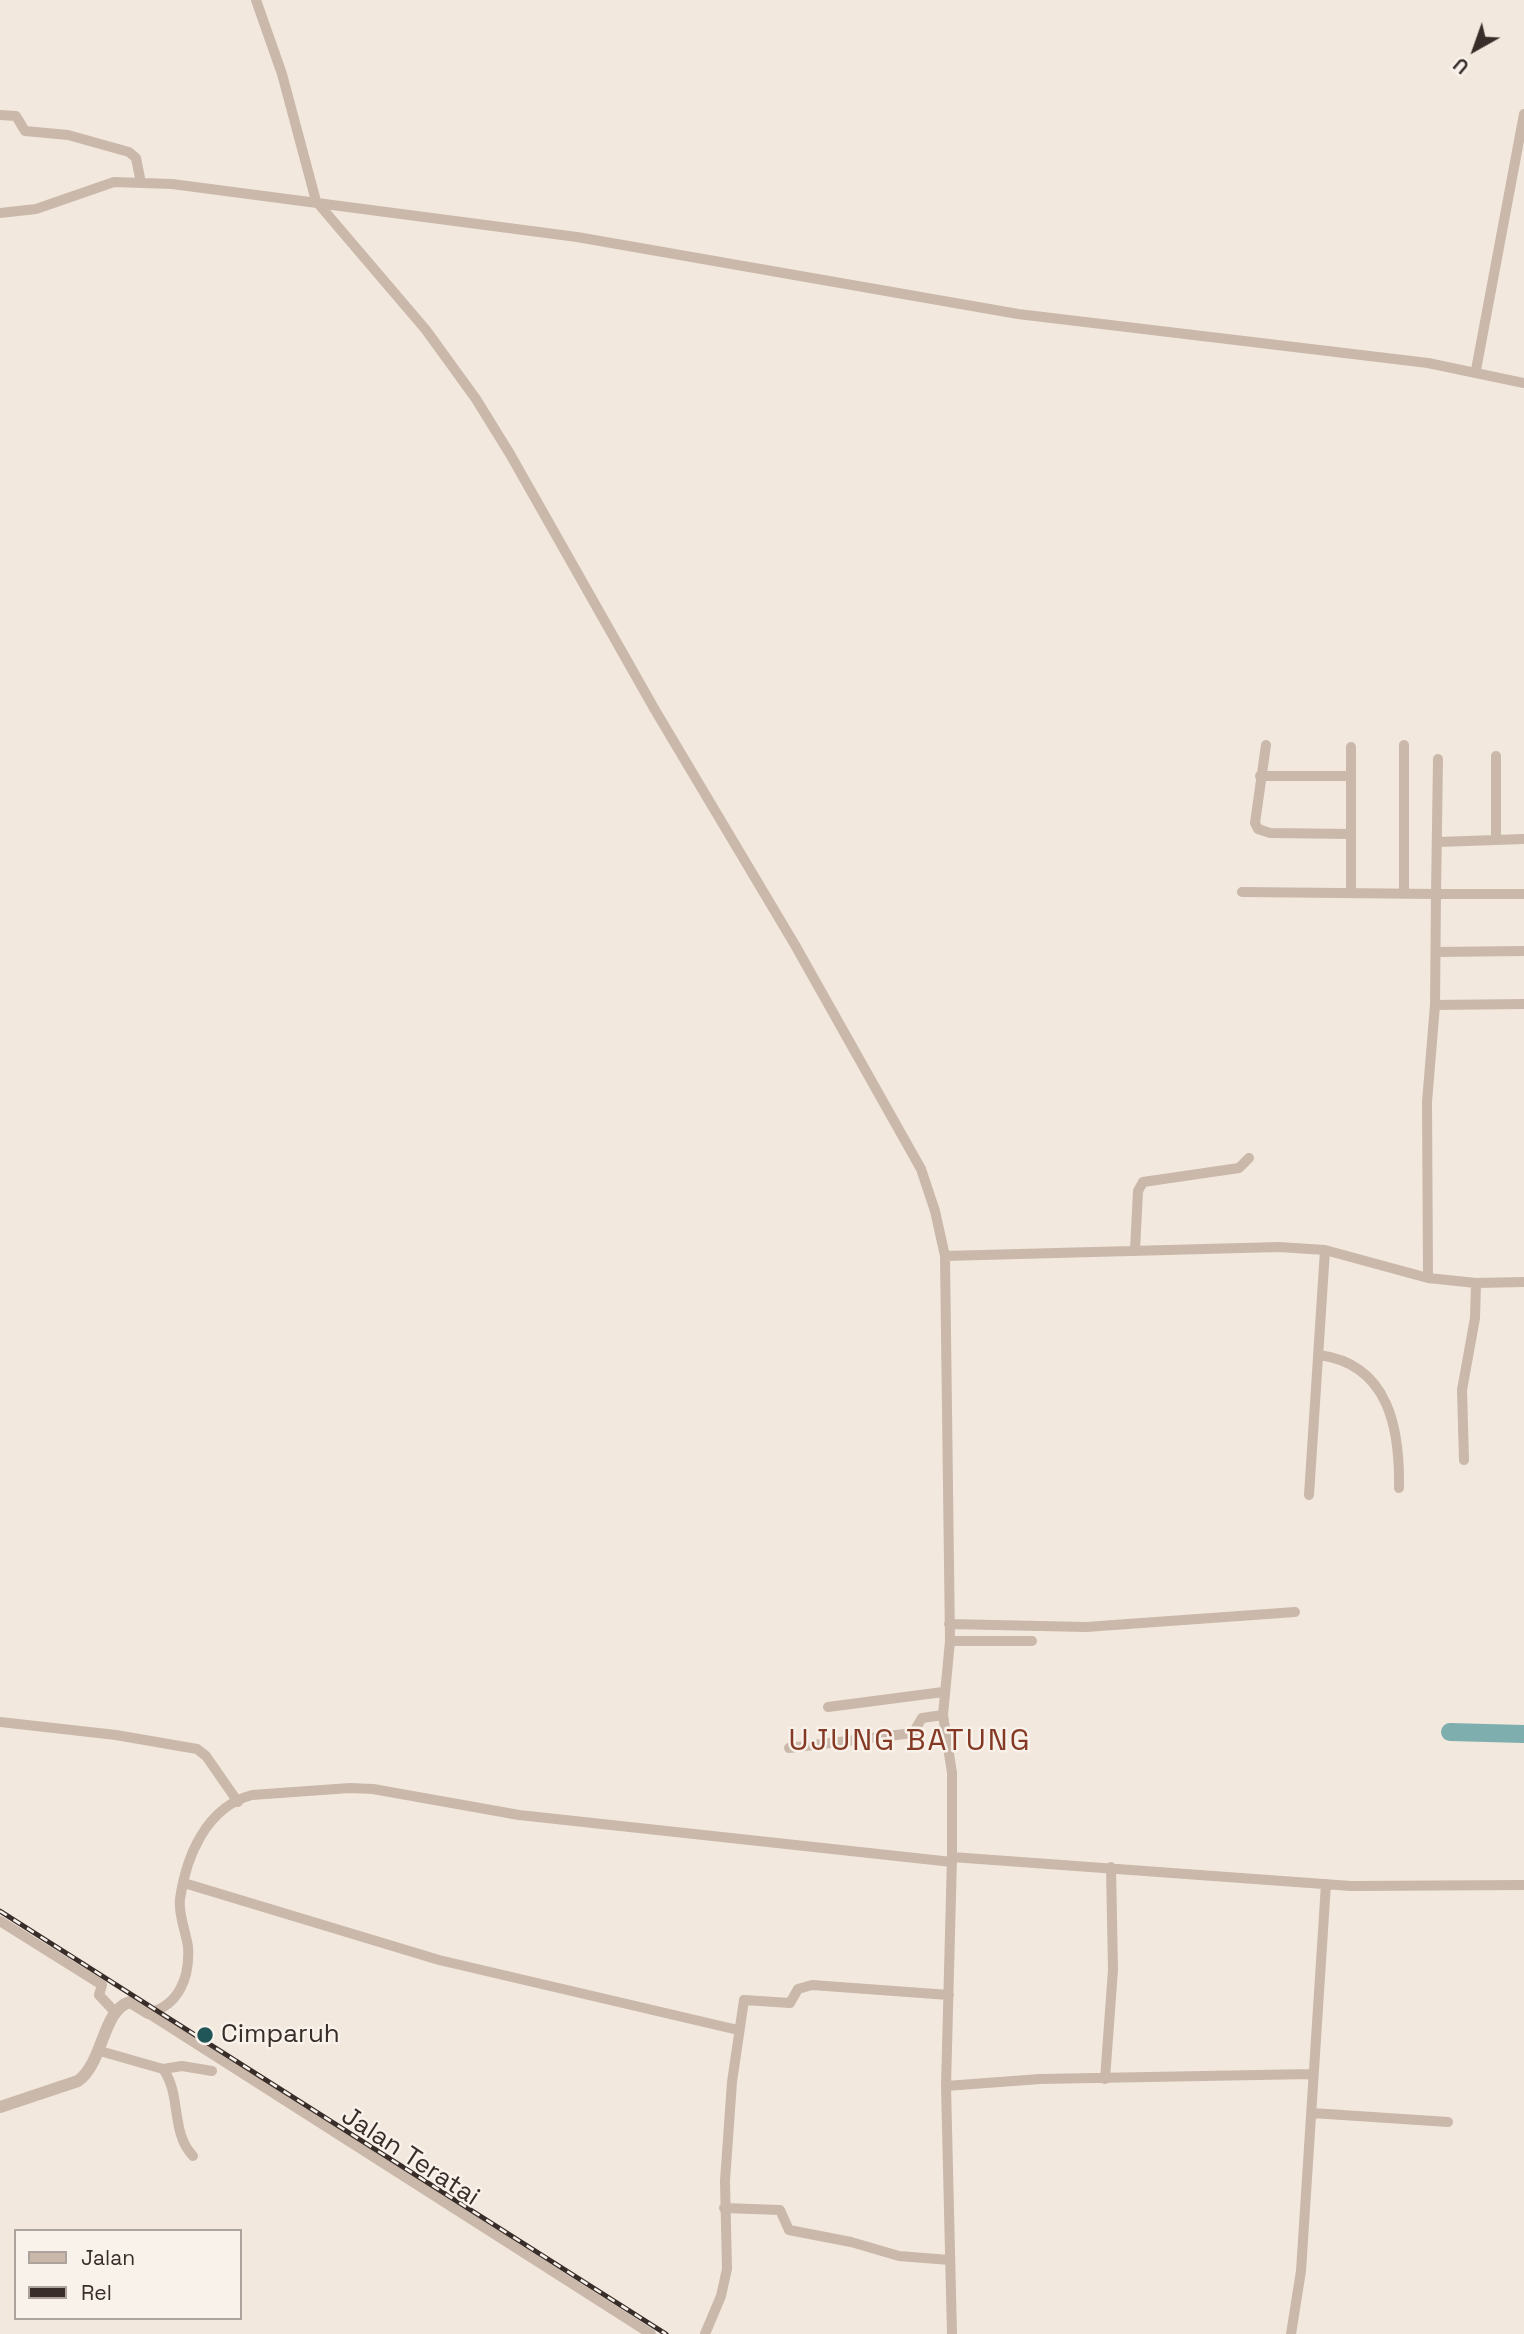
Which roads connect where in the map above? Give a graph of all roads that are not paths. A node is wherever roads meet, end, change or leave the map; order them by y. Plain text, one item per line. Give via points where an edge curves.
1 (256, 0) edge
2 (1524, 114) edge
3 (0, 115) edge
4 (141, 183) junction
5 (316, 201) junction
6 (0, 213) edge
7 (1476, 370) junction
8 (1524, 383) edge
9 (1266, 746) dead end
10 (1404, 746) dead end
11 (1350, 747) dead end
12 (1496, 756) dead end
13 (1438, 759) dead end
14 (1261, 776) junction
15 (1350, 776) junction
16 (1351, 834) junction
17 (1524, 839) edge
18 (1496, 840) junction
19 (1438, 842) junction
20 (1242, 892) dead end
21 (1351, 893) junction
22 (1404, 894) junction
23 (1436, 894) junction
24 (1524, 894) edge
25 (1524, 951) edge
26 (1436, 952) junction
27 (1524, 1004) edge
28 (1434, 1005) junction
29 (1249, 1158) dead end
30 (1135, 1250) junction
31 (1325, 1250) junction
32 (944, 1256) junction
33 (1428, 1278) junction
34 (1524, 1282) edge
35 (1476, 1283) junction
36 (1319, 1355) junction
37 (1464, 1460) dead end
38 (1399, 1488) dead end
39 (1310, 1495) dead end
40 (1295, 1612) dead end
41 (949, 1624) junction
42 (950, 1641) junction
43 (1032, 1641) dead end
44 (943, 1692) junction
45 (828, 1707) dead end
46 (943, 1715) junction
47 (0, 1722) edge
48 (789, 1748) dead end
49 (238, 1802) junction
50 (952, 1859) junction
51 (1111, 1867) junction
52 (184, 1883) junction
53 (1326, 1884) junction
54 (1524, 1885) edge
55 (0, 1921) edge
56 (949, 1995) junction
57 (113, 2010) junction
58 (148, 2013) junction
59 (738, 2030) junction
60 (100, 2051) junction
61 (163, 2069) junction
62 (212, 2071) dead end
63 (1311, 2074) junction
64 (1105, 2079) junction
65 (946, 2086) junction
66 (0, 2107) edge
67 (1312, 2113) junction
68 (1448, 2122) dead end
69 (193, 2156) dead end
70 (724, 2208) junction
71 (950, 2260) junction
72 (651, 2334) edge
73 (705, 2334) edge
74 (952, 2334) edge
75 (1291, 2334) edge

1 - 5 street via 282,74
2 - 7 street
3 - 4 street via 16,116 25,131 68,135 129,152
4 - 5 street
4 - 6 street via 114,182 36,209
5 - 7 street via 577,237 1030,315
5 - 32 street via 426,330 510,454 921,1169 936,1211
7 - 8 street
9 - 14 street
10 - 22 street
11 - 15 street
12 - 18 street
13 - 19 street
14 - 15 street
14 - 16 street via 1255,823 1261,831
15 - 16 street
16 - 21 street
17 - 18 street
18 - 19 street
19 - 23 street
20 - 21 street
21 - 22 street
22 - 23 street
23 - 24 street
23 - 26 street
25 - 26 street
26 - 28 street
27 - 28 street
28 - 33 street via 1427,1102
29 - 30 street via 1234,1169 1143,1182
30 - 31 street
30 - 32 street
31 - 33 street
31 - 36 street
32 - 41 street
33 - 35 street
34 - 35 street
35 - 37 street via 1475,1318 1462,1390
36 - 38 street via 1345,1360 1380,1392 1398,1443
36 - 39 street
40 - 41 street via 1086,1627
41 - 42 street
42 - 43 street
42 - 44 street
44 - 45 street
44 - 46 street
46 - 48 street via 922,1718 913,1733
46 - 50 street via 952,1773
47 - 49 street via 197,1749
49 - 50 street via 252,1795 373,1789 519,1815
49 - 52 street via 201,1830
50 - 51 street
50 - 56 street
51 - 53 street
51 - 64 street via 1114,1970
52 - 58 street via 179,1901 188,1947 186,1975 171,2002
52 - 59 street via 450,1963
53 - 54 street
53 - 63 street
55 - 57 street via 102,1985 99,1995
56 - 59 street via 802,1986 790,2003 744,2000
56 - 65 street
57 - 58 street via 130,2002
57 - 60 street
58 - 72 street, Jalan Teratai
59 - 70 street
60 - 61 street
60 - 66 street via 95,2064 78,2081
61 - 62 street via 182,2066
61 - 69 street via 174,2091 179,2131
63 - 64 street
63 - 67 street
64 - 65 street
65 - 71 street
67 - 68 street
67 - 75 street via 1301,2270
70 - 71 street via 780,2210 789,2230 899,2256
70 - 73 street via 727,2269
71 - 74 street

